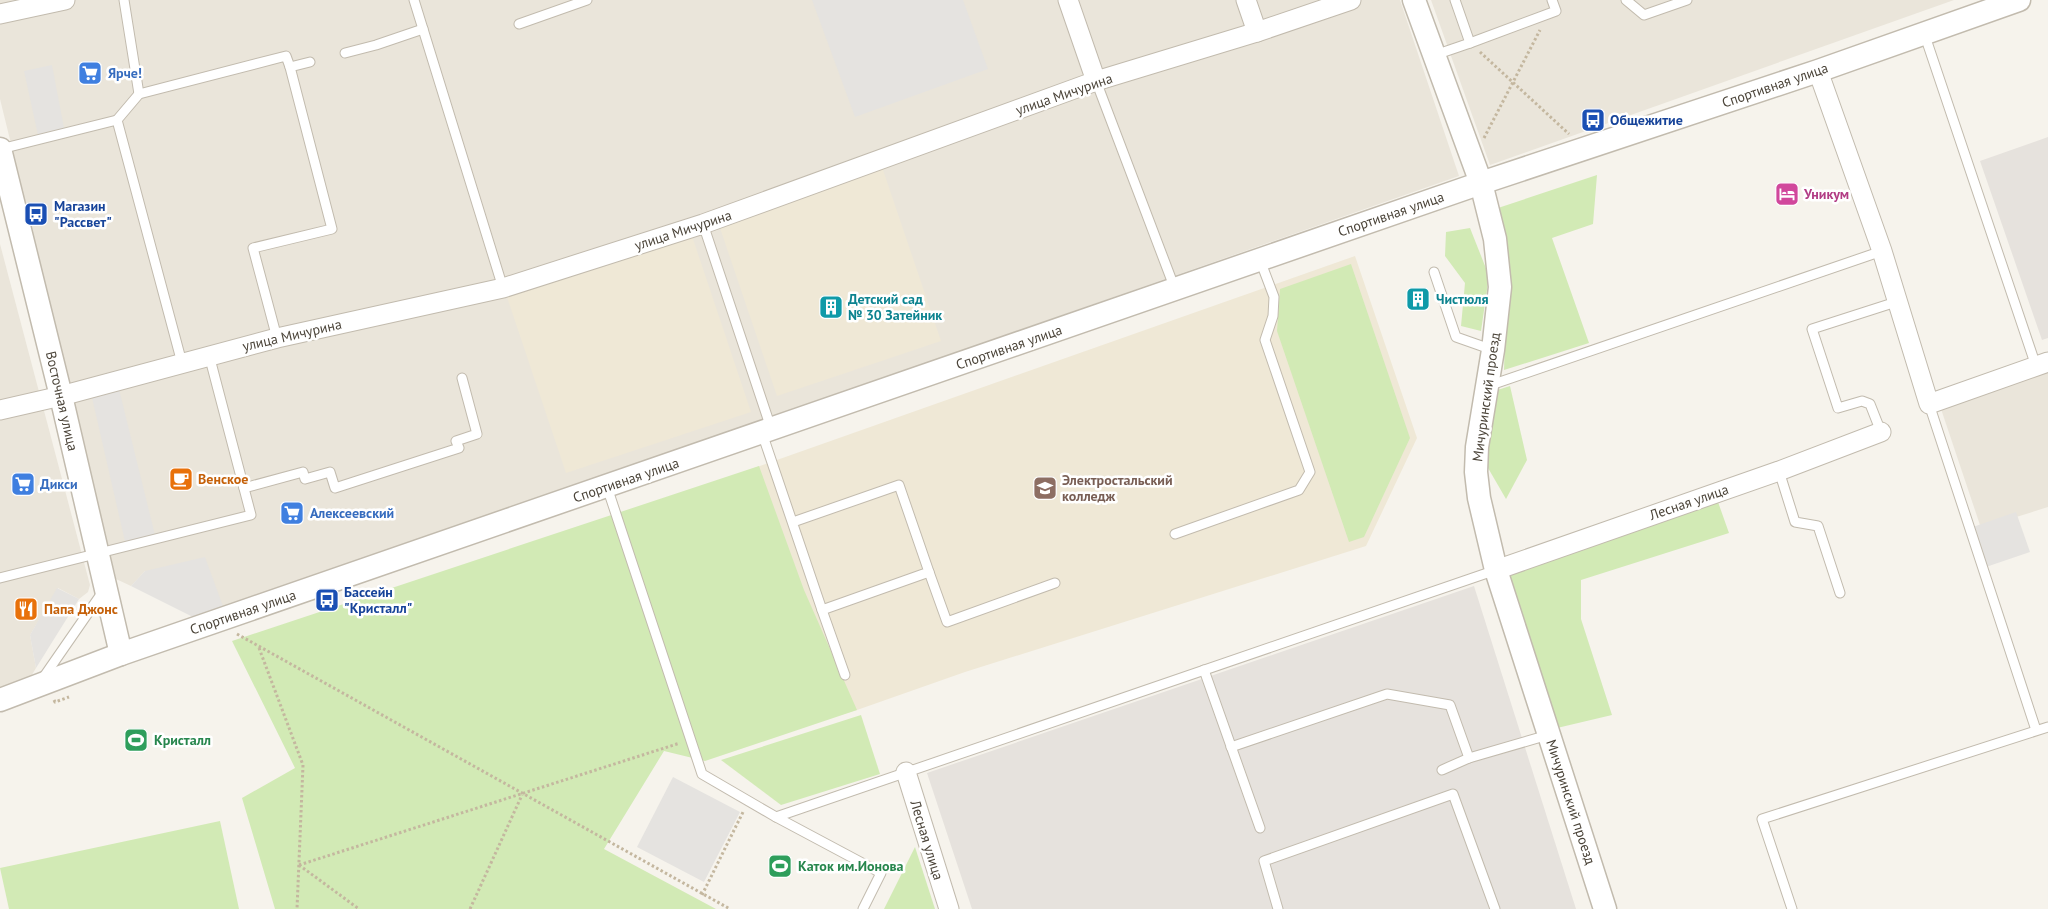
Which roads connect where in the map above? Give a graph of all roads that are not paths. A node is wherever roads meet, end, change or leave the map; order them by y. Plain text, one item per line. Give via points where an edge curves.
1 (65, 0) edge
2 (124, 0) edge
3 (414, 0) edge
4 (587, 0) edge
5 (1068, 0) edge
6 (1246, 0) edge
7 (1351, 0) edge
8 (1414, 0) edge
9 (1454, 0) edge
10 (1552, 0) edge
11 (1626, 0) edge
12 (1687, 0) edge
13 (2009, 2) edge
14 (0, 14) edge
15 (520, 24) dead end
16 (423, 29) junction
17 (1257, 32) junction
18 (1924, 32) junction
19 (1470, 43) junction
20 (345, 53) dead end
21 (1434, 55) junction
22 (310, 62) dead end
23 (290, 67) junction
24 (1818, 70) junction
25 (1096, 82) junction
26 (139, 94) junction
27 (117, 120) junction
28 (0, 149) edge
29 (1481, 183) junction
30 (703, 224) junction
31 (1882, 251) junction
32 (1260, 260) junction
33 (1434, 272) dead end
34 (503, 288) junction
35 (1175, 290) junction
36 (1896, 302) junction
37 (277, 338) junction
38 (1493, 350) junction
39 (209, 356) junction
40 (182, 363) junction
41 (2042, 364) edge
42 (462, 378) dead end
43 (1486, 386) junction
44 (61, 396) junction
45 (1929, 404) junction
46 (0, 410) edge
47 (767, 431) junction
48 (1881, 432) joint
49 (1779, 471) junction
50 (607, 487) junction
51 (244, 488) junction
52 (793, 522) junction
53 (1175, 534) dead end
54 (98, 554) junction
55 (1496, 570) junction
56 (929, 572) junction
57 (0, 578) edge
58 (1055, 583) dead end
59 (105, 588) junction
60 (1840, 593) dead end
61 (822, 610) junction
62 (120, 654) junction
63 (1204, 670) junction
64 (846, 675) dead end
65 (38, 686) junction
66 (0, 700) edge
67 (2048, 727) edge
68 (2036, 730) junction
69 (1549, 735) junction
70 (1231, 747) junction
71 (1469, 758) junction
72 (1442, 770) dead end
73 (906, 772) junction
74 (776, 817) junction
75 (1260, 828) dead end
76 (863, 909) edge
77 (949, 909) edge
78 (1278, 909) edge
79 (1495, 909) edge
80 (1605, 909) edge
81 (1792, 909) edge

1 - 14 street
2 - 26 lane
3 - 16 lane
4 - 15 lane
5 - 25 street
6 - 17 street
7 - 17 street, улица Мичурина
8 - 21 street, Мичуринский проезд
9 - 19 lane
10 - 19 lane via 1556,11
11 - 12 lane via 1644,15
13 - 18 street, Спортивная улица
16 - 20 lane
16 - 34 lane
17 - 25 street, улица Мичурина
18 - 24 street, Спортивная улица
18 - 41 lane
19 - 21 lane
21 - 29 street, Мичуринский проезд
22 - 23 lane
23 - 26 lane via 286,56
23 - 37 lane via 332,229 253,248
24 - 29 street, Спортивная улица
24 - 31 street
25 - 30 street, улица Мичурина
25 - 35 lane
26 - 27 lane
27 - 28 lane
27 - 40 lane
28 - 44 street, Восточная улица
29 - 32 street, Спортивная улица
29 - 38 street, Мичуринский проезд via 1495,239 1500,287
30 - 34 street, улица Мичурина
30 - 47 lane
31 - 36 street
31 - 43 lane
32 - 35 street, Спортивная улица
32 - 53 lane via 1274,297 1273,316 1265,340 1310,472 1299,490
33 - 38 lane via 1456,337
34 - 37 street, улица Мичурина
35 - 47 street, Спортивная улица
36 - 45 street
36 - 48 lane via 1812,329 1838,408 1862,402 1870,404
37 - 39 street, улица Мичурина
38 - 43 street, Мичуринский проезд
39 - 40 street, улица Мичурина
39 - 51 lane
40 - 44 street, улица Мичурина
41 - 45 street
42 - 51 lane via 477,434 456,441 459,448 335,488 330,472 306,479 303,472
43 - 55 street, Мичуринский проезд via 1476,472
44 - 46 street, улица Мичурина
44 - 54 street, Восточная улица
45 - 68 lane
47 - 50 street, Спортивная улица
47 - 52 lane
48 - 49 street, Лесная улица
49 - 55 street, Лесная улица
49 - 60 lane via 1795,522 1818,526
50 - 62 street, Спортивная улица
50 - 74 lane via 702,774
51 - 54 lane via 251,515
52 - 56 lane via 899,485
52 - 61 lane
54 - 57 lane
54 - 59 street, Восточная улица
55 - 63 lane
55 - 69 street, Мичуринский проезд
56 - 58 lane via 947,622
56 - 61 lane
59 - 62 street, Восточная улица
59 - 65 lane
61 - 64 lane
62 - 65 street, Спортивная улица
63 - 70 lane
63 - 73 lane
65 - 66 street, Спортивная улица
67 - 68 lane
68 - 81 lane via 1762,819
69 - 71 lane
69 - 80 street, Мичуринский проезд
70 - 71 lane via 1388,694 1450,705
70 - 75 lane
71 - 72 lane
73 - 74 lane
73 - 77 street, Лесная улица
74 - 76 lane via 881,873
78 - 79 lane via 1264,861 1454,794

